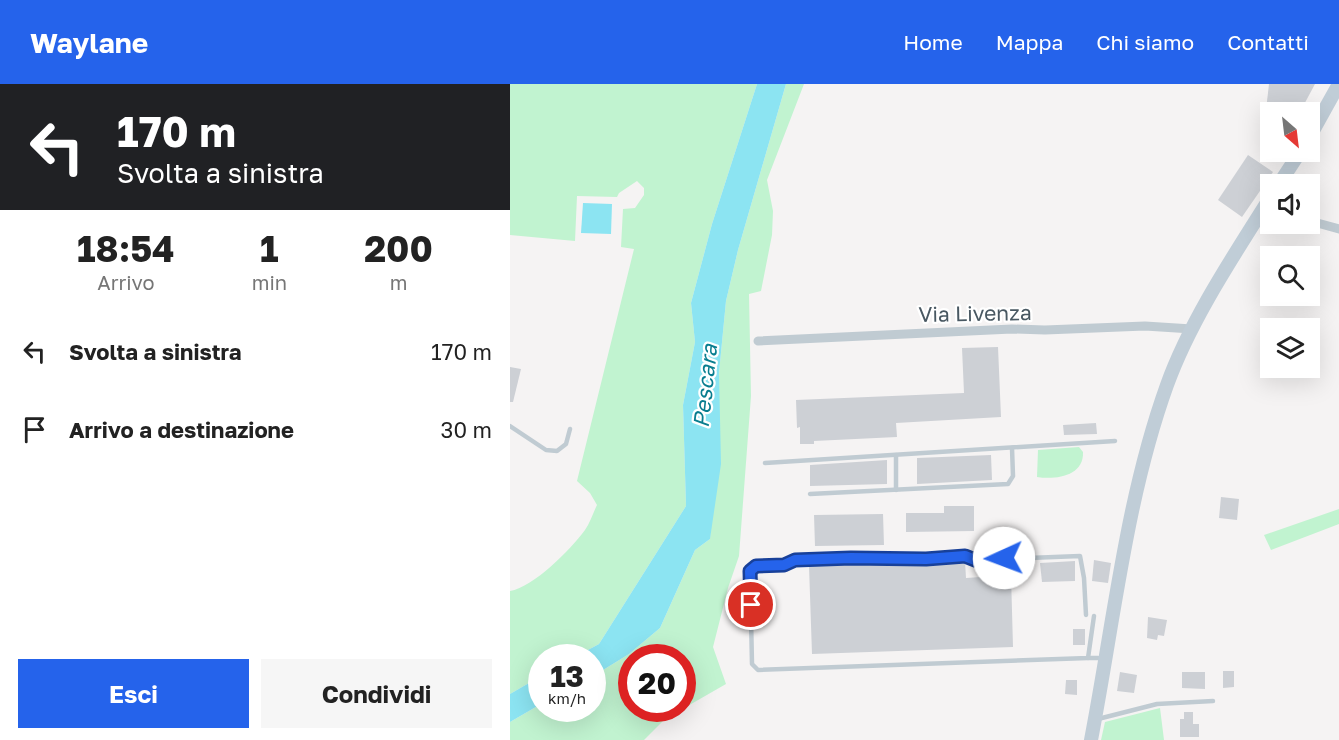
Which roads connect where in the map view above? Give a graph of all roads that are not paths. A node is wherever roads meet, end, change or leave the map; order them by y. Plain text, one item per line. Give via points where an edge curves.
1 (1339, 84) edge
2 (1320, 118) edge
3 (1260, 217) edge
4 (1320, 224) edge
5 (1339, 229) edge
6 (1192, 329) junction
7 (758, 341) dead end
8 (510, 426) edge
9 (570, 429) dead end
10 (1115, 441) dead end
11 (1012, 448) junction
12 (896, 455) junction
13 (765, 463) dead end
14 (896, 490) junction
15 (810, 494) dead end
16 (1086, 615) dead end
17 (1098, 655) junction
18 (1213, 701) dead end
19 (1095, 720) junction
20 (1091, 740) edge

1 - 2 main road
3 - 6 main road
4 - 5 street
6 - 7 street, Via Livenza via 1012,329
6 - 17 main road via 1168,383 1141,469 1119,586 1109,598
8 - 9 lane via 546,450 557,451 566,444
10 - 11 lane
11 - 12 lane
11 - 14 lane via 1012,476 1008,484
12 - 13 lane
12 - 14 lane
14 - 15 lane
16 - 17 lane via 1080,556 795,560 784,565 756,566 750,571 752,664 758,670
17 - 19 main road via 1102,680
18 - 19 lane via 1157,704
19 - 20 main road

